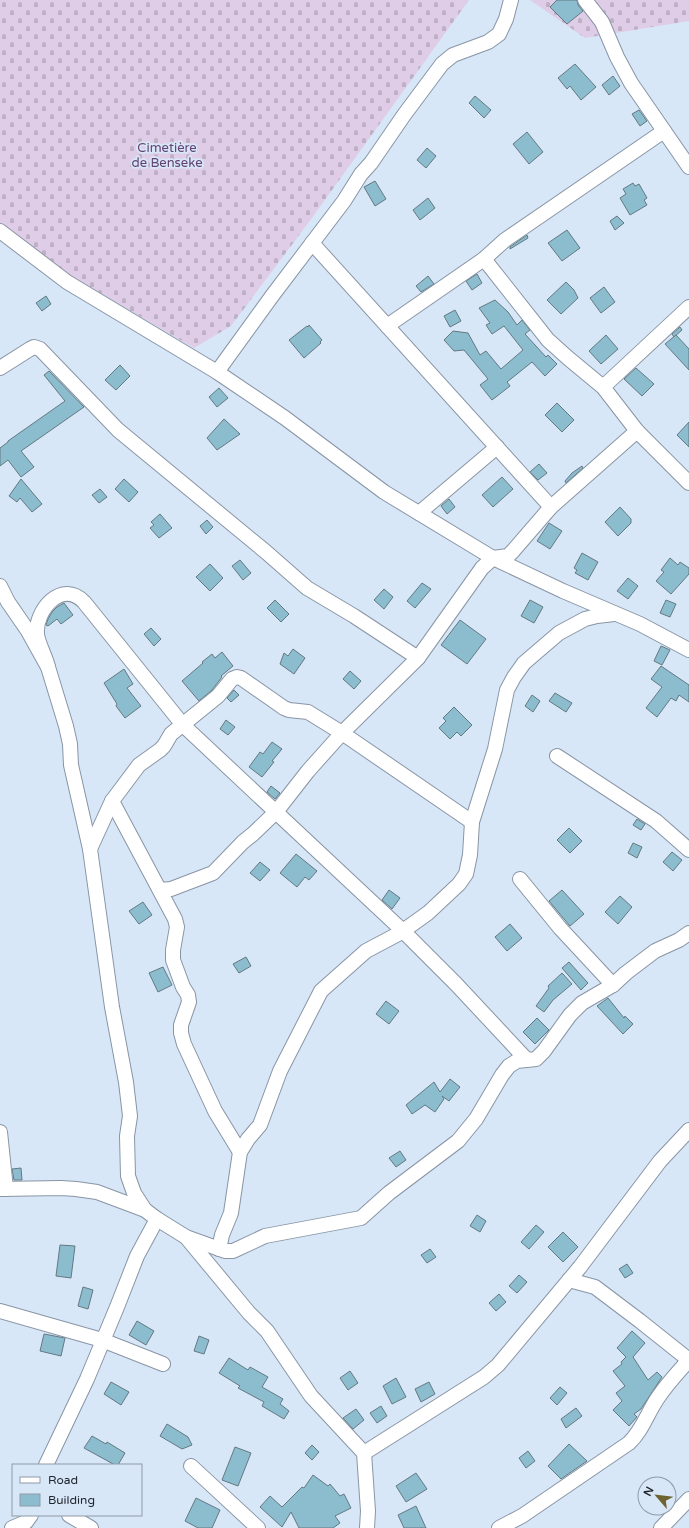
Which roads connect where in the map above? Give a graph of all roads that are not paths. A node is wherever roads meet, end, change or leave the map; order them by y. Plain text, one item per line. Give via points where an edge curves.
1 (511, 0) edge
2 (585, 0) edge
3 (664, 131) junction
4 (689, 167) edge
5 (0, 231) edge
6 (312, 243) junction
7 (484, 259) junction
8 (689, 307) edge
9 (387, 326) junction
10 (0, 368) edge
11 (217, 372) junction
12 (603, 387) junction
13 (637, 431) junction
14 (497, 447) junction
15 (689, 483) edge
16 (551, 507) junction
17 (419, 513) junction
18 (493, 558) junction
19 (0, 586) edge
20 (617, 614) junction
21 (689, 650) edge
22 (418, 658) junction
23 (48, 667) junction
24 (183, 725) junction
25 (342, 733) junction
26 (557, 756) dead end
27 (112, 801) junction
28 (276, 812) junction
29 (472, 822) junction
30 (90, 849) junction
31 (689, 850) edge
32 (520, 879) dead end
33 (160, 890) junction
34 (403, 931) junction
35 (689, 933) edge
36 (613, 985) junction
37 (527, 1060) junction
38 (689, 1130) edge
39 (0, 1132) edge
40 (240, 1152) junction
41 (3, 1189) edge
42 (145, 1210) junction
43 (157, 1219) junction
44 (186, 1237) junction
45 (219, 1249) junction
46 (569, 1280) junction
47 (0, 1311) edge
48 (102, 1340) junction
49 (689, 1360) edge
50 (163, 1364) dead end
51 (364, 1453) junction
52 (46, 1464) edge
53 (191, 1466) dead end
54 (689, 1499) edge
55 (30, 1516) edge
56 (71, 1516) edge
57 (12, 1528) edge
58 (92, 1528) edge
59 (258, 1528) edge
60 (366, 1528) edge
61 (499, 1528) edge
62 (661, 1528) edge

1 - 6 street via 499,34 488,42 453,55 442,64
2 - 3 street via 602,22 631,83
3 - 4 street
3 - 7 street via 505,240
5 - 11 street via 76,288
6 - 9 street
6 - 11 street
7 - 9 street
7 - 12 street via 548,340
8 - 12 street
9 - 14 street
10 - 22 street via 34,347 40,349 118,430 307,588
11 - 17 street via 285,418 384,492
12 - 13 street
13 - 15 street
13 - 16 street
14 - 16 street
14 - 17 street
16 - 18 street via 508,556
17 - 18 street
18 - 20 street
18 - 22 street via 482,568
19 - 23 street
20 - 21 street
20 - 29 street via 585,619 559,632 524,663 514,677 507,690 494,749
22 - 25 street
23 - 24 street via 37,636 39,620 42,611 52,599 72,594 84,602
23 - 30 street via 66,726 71,765
24 - 25 street via 237,677 284,708 308,712
24 - 27 street via 171,734 160,750 140,765
24 - 28 street
25 - 28 street
25 - 29 street
26 - 31 street via 656,821
27 - 30 street
27 - 33 street
28 - 33 street via 213,873 171,889
28 - 34 street
29 - 34 street via 466,874 428,913
30 - 42 street via 130,1116 127,1136 128,1176
32 - 36 street via 560,928
33 - 40 street via 175,919 177,927 173,960 189,1002 181,1025 184,1044 216,1111
34 - 37 street
34 - 40 street via 366,951 321,991 280,1071 264,1118
35 - 36 street via 655,951
36 - 37 street via 582,1003 544,1051 536,1058
37 - 45 street via 517,1061 509,1066 476,1119 458,1140 389,1192 361,1218 272,1234 233,1251
38 - 46 street via 660,1161
39 - 41 street
40 - 45 street via 231,1214
41 - 42 street via 87,1190
42 - 43 street
43 - 44 street
43 - 48 street via 137,1256
44 - 45 street
44 - 51 street via 267,1331 311,1396
46 - 49 street via 595,1287
46 - 51 street via 498,1365 484,1377
47 - 48 street
48 - 50 street
48 - 52 street via 87,1379
49 - 61 street via 660,1394 637,1435 629,1443 522,1516
51 - 60 street via 368,1511
53 - 59 street
54 - 62 street
55 - 57 street via 26,1522
56 - 58 street

